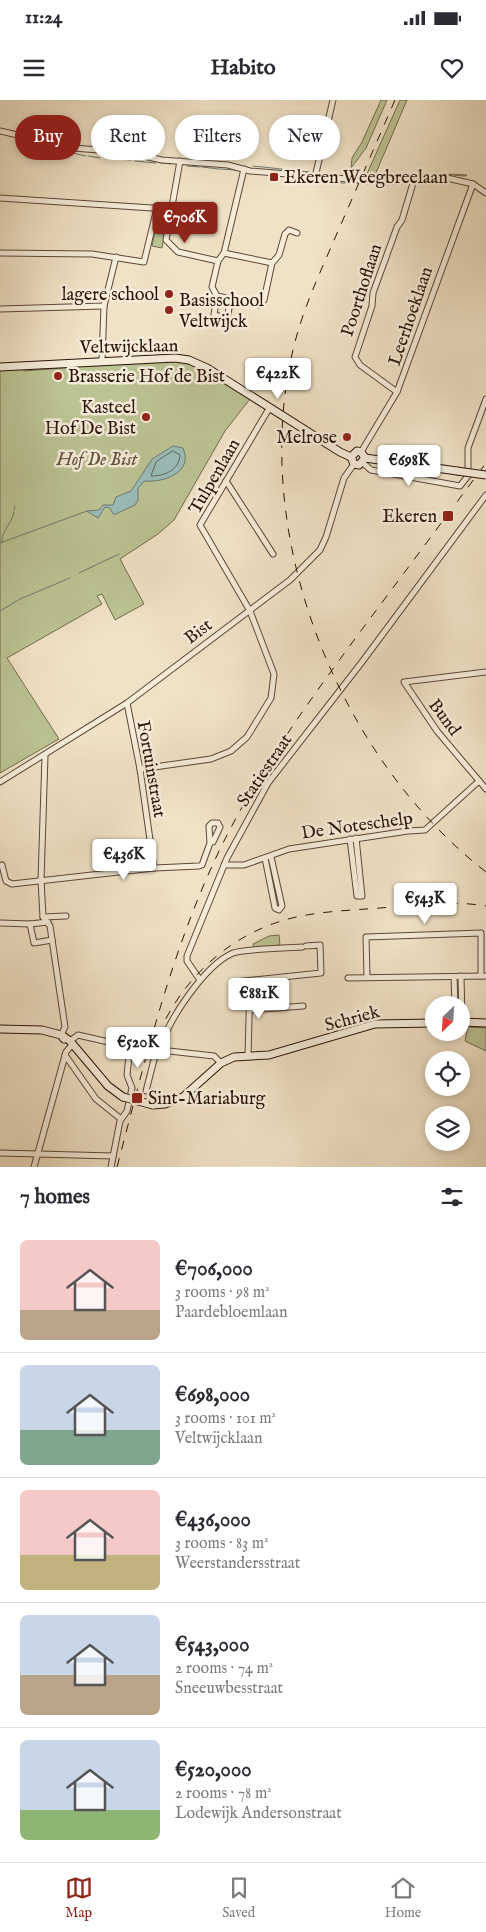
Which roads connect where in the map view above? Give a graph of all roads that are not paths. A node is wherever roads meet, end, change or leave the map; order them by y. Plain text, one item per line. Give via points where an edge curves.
1 (333, 100) edge
2 (0, 131) edge
3 (180, 163) junction
4 (244, 170) junction
5 (316, 178) junction
6 (414, 180) junction
7 (473, 184) junction
8 (486, 193) edge
9 (0, 198) edge
10 (157, 208) junction
11 (170, 212) junction
12 (297, 233) dead end
13 (0, 253) edge
14 (224, 253) junction
15 (116, 257) junction
16 (218, 261) junction
17 (272, 263) junction
18 (217, 296) junction
19 (231, 299) junction
20 (104, 306) junction
21 (0, 309) edge
22 (102, 360) junction
23 (0, 367) edge
24 (397, 392) junction
25 (486, 399) edge
26 (270, 407) junction
27 (363, 458) junction
28 (353, 460) junction
29 (486, 475) edge
30 (226, 481) junction
31 (486, 494) edge
32 (273, 554) dead end
33 (250, 611) junction
34 (486, 672) edge
35 (126, 703) junction
36 (45, 756) junction
37 (140, 769) junction
38 (479, 781) junction
39 (0, 782) edge
40 (486, 788) edge
41 (353, 838) junction
42 (210, 843) dead end
43 (268, 858) junction
44 (224, 865) junction
45 (0, 866) edge
46 (154, 868) junction
47 (41, 880) junction
48 (66, 916) dead end
49 (43, 917) junction
50 (48, 922) junction
51 (0, 923) edge
52 (30, 924) junction
53 (52, 940) junction
54 (461, 976) junction
55 (484, 976) edge
56 (454, 977) junction
57 (348, 978) dead end
58 (367, 978) junction
59 (200, 980) junction
60 (250, 981) junction
61 (250, 991) junction
62 (455, 996) edge
63 (461, 996) edge
64 (304, 1006) dead end
65 (250, 1010) junction
66 (470, 1022) edge
67 (425, 1023) edge
68 (486, 1023) edge
69 (0, 1028) edge
70 (62, 1036) junction
71 (71, 1043) junction
72 (160, 1050) junction
73 (66, 1055) junction
74 (248, 1057) junction
75 (221, 1063) junction
76 (146, 1091) dead end
77 (121, 1118) junction
78 (0, 1153) edge
79 (38, 1154) junction
80 (113, 1156) junction
81 (34, 1167) edge
82 (110, 1167) edge

1 - 5 street
2 - 3 street via 73,148 125,152
3 - 4 street via 228,164
3 - 11 street
4 - 5 street
4 - 14 street
5 - 6 street via 384,182
6 - 7 street via 447,178
6 - 24 street, Poorthoflaan via 373,293 372,306 355,357 360,365
7 - 8 street
7 - 24 street, Leerhoeklaan
9 - 10 street
10 - 11 street
10 - 15 street via 145,260 140,263
11 - 16 street via 166,240 173,249
12 - 17 street via 288,230 279,255
13 - 15 street
14 - 16 street
14 - 17 street
15 - 20 street
16 - 18 street via 212,287
17 - 19 street via 264,300 259,305
18 - 19 street
18 - 19 street via 214,315 227,318
20 - 21 street
20 - 22 street
22 - 23 street, Veltwijcklaan
22 - 26 street, Veltwijcklaan via 189,360
24 - 27 street, Leerhoeklaan
25 - 27 street via 472,434 468,476 462,484 456,486 371,470
26 - 28 street, Veltwijcklaan
26 - 30 street, Tulpenlaan
27 - 28 street
27 - 28 street via 357,451
27 - 29 street, bridge
28 - 33 street, Bist via 320,550 290,580
30 - 32 street
30 - 33 street, Tulpenlaan via 200,525
31 - 44 street, Statiestraat via 268,783
33 - 35 street, Bist
33 - 37 street via 274,674 274,685 272,698 247,737 231,751 211,759
34 - 38 street, Bund via 404,682 437,731
35 - 36 street, Bist
35 - 37 street, Fortuinstraat
36 - 39 street, Bist
36 - 47 street
37 - 46 street, Fortuinstraat
38 - 40 street, Bund
38 - 41 street, De Noteschelp via 425,830
41 - 41 street via 357,896 362,896
41 - 43 street, De Noteschelp via 289,849
42 - 46 street via 202,865
43 - 43 street via 275,908 279,910 282,906
43 - 44 street, De Noteschelp via 238,866
44 - 59 street, Statiestraat via 187,956
45 - 47 street via 6,881 12,884
46 - 47 street
47 - 49 street
48 - 49 street
49 - 50 street
50 - 52 street
50 - 53 street
51 - 52 street
52 - 53 street via 34,942
53 - 70 street via 65,1027
54 - 55 street
54 - 56 street
54 - 63 street
55 - 58 street via 481,933 366,937
56 - 58 street
56 - 62 street
57 - 58 street
59 - 60 street via 233,952 320,945 321,973
59 - 72 street via 177,1012
60 - 61 street
60 - 61 street via 234,982 232,987 235,991
61 - 65 street
64 - 65 street
65 - 74 street
66 - 68 street
67 - 74 street, Schriek via 375,1024 297,1048
69 - 70 street, Schriek via 42,1030
70 - 71 street, Schriek
71 - 73 street
71 - 75 street, Schriek, bridge via 108,1086 123,1097 153,1105 183,1096
71 - 77 street via 78,1035 130,1047 127,1075 132,1088 127,1111
72 - 75 street via 214,1056
72 - 76 street via 156,1052
73 - 77 street via 96,1099
73 - 79 street
74 - 75 street, Schriek via 234,1057
77 - 80 street
78 - 79 street
79 - 80 street
79 - 81 street
80 - 82 street

